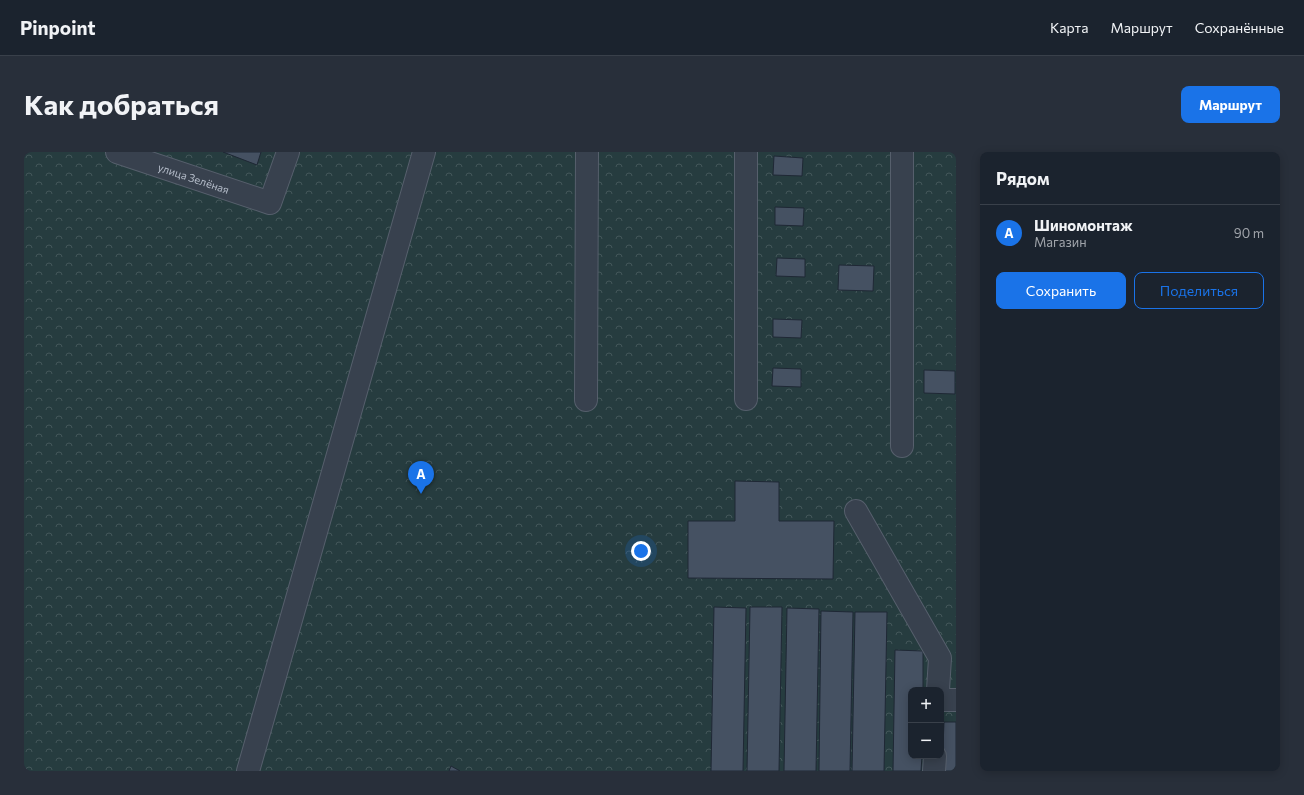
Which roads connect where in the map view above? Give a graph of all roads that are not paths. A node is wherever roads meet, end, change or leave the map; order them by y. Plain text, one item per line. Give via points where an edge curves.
1 (117, 152) edge
2 (288, 152) edge
3 (424, 152) edge
4 (587, 152) edge
5 (746, 152) edge
6 (902, 152) edge
7 (746, 399) dead end
8 (586, 400) dead end
9 (902, 446) dead end
10 (856, 511) dead end
11 (938, 687) edge
12 (944, 700) edge
13 (956, 700) edge
14 (934, 759) edge
15 (248, 771) edge
16 (934, 771) edge

1 - 2 street, улица Зелёная via 270,203
3 - 15 street
4 - 8 street
5 - 7 street
6 - 9 street
10 - 11 street via 940,658
12 - 13 street
14 - 16 street

